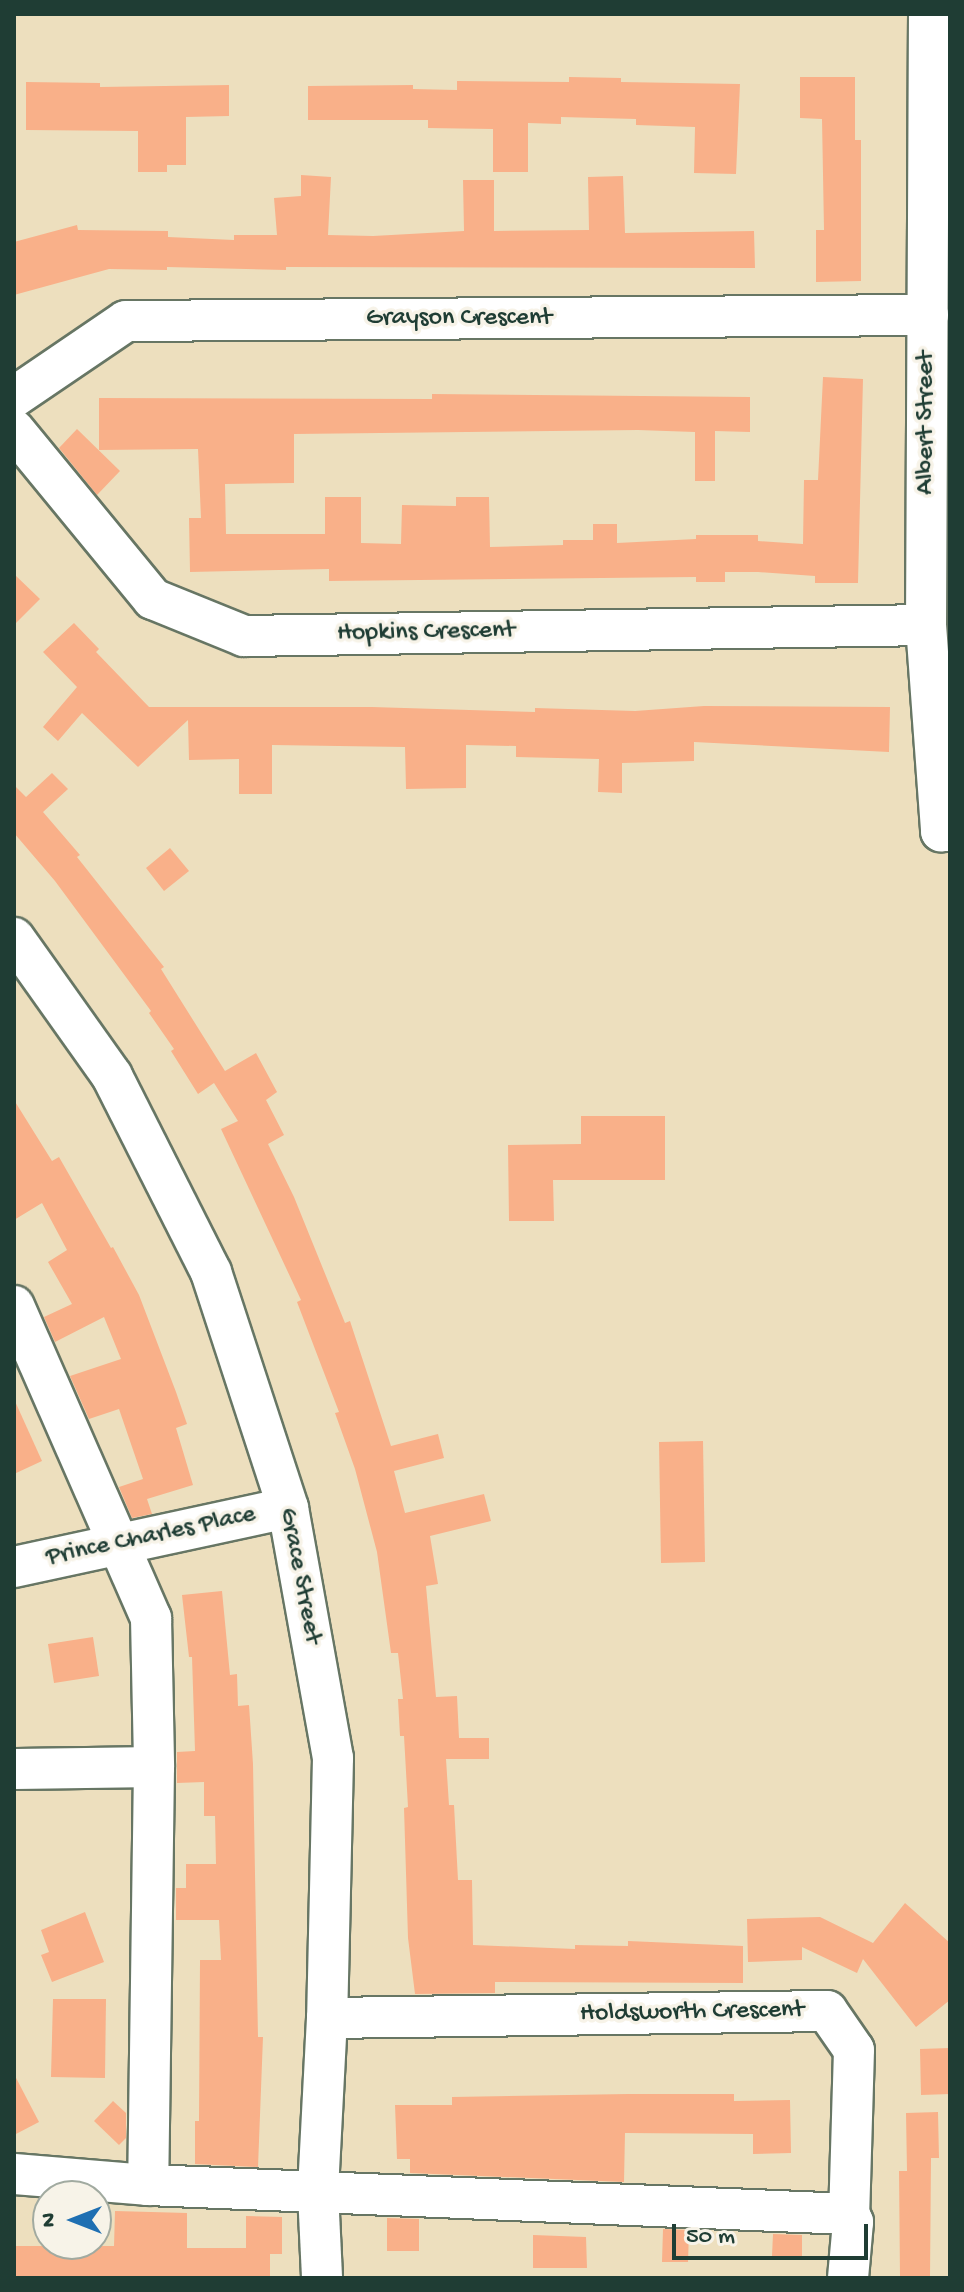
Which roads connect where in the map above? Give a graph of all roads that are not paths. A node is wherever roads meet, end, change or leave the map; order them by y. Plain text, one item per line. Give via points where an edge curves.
1 (929, 14) edge
2 (928, 315) junction
3 (14, 397) edge
4 (14, 430) edge
5 (926, 625) junction
6 (945, 831) edge
7 (14, 938) edge
8 (14, 1306) edge
9 (288, 1508) junction
10 (119, 1542) junction
11 (14, 1567) edge
12 (154, 1767) junction
13 (14, 1769) edge
14 (327, 2018) junction
15 (14, 2174) edge
16 (148, 2185) junction
17 (318, 2192) junction
18 (849, 2214) junction
19 (322, 2278) edge
20 (848, 2278) edge

1 - 2 street, Albert Street
2 - 3 street, Grayson Crescent via 126,321
2 - 5 street, Albert Street
4 - 5 street, Hopkins Crescent via 153,599 244,636
5 - 6 street, Albert Street
7 - 9 street, Grace Street via 112,1076 211,1272
8 - 10 street
9 - 10 street, Prince Charles Place
9 - 14 street, Grace Street via 333,1758
10 - 11 street, Prince Charles Place
10 - 12 street via 151,1618
12 - 13 street
12 - 16 street
14 - 17 street, Grace Street
14 - 18 street, Holdsworth Crescent via 827,2011 854,2050
15 - 16 street
16 - 17 street
17 - 18 street
17 - 19 street, Grace Street
18 - 20 street, Holdsworth Crescent via 853,2222

